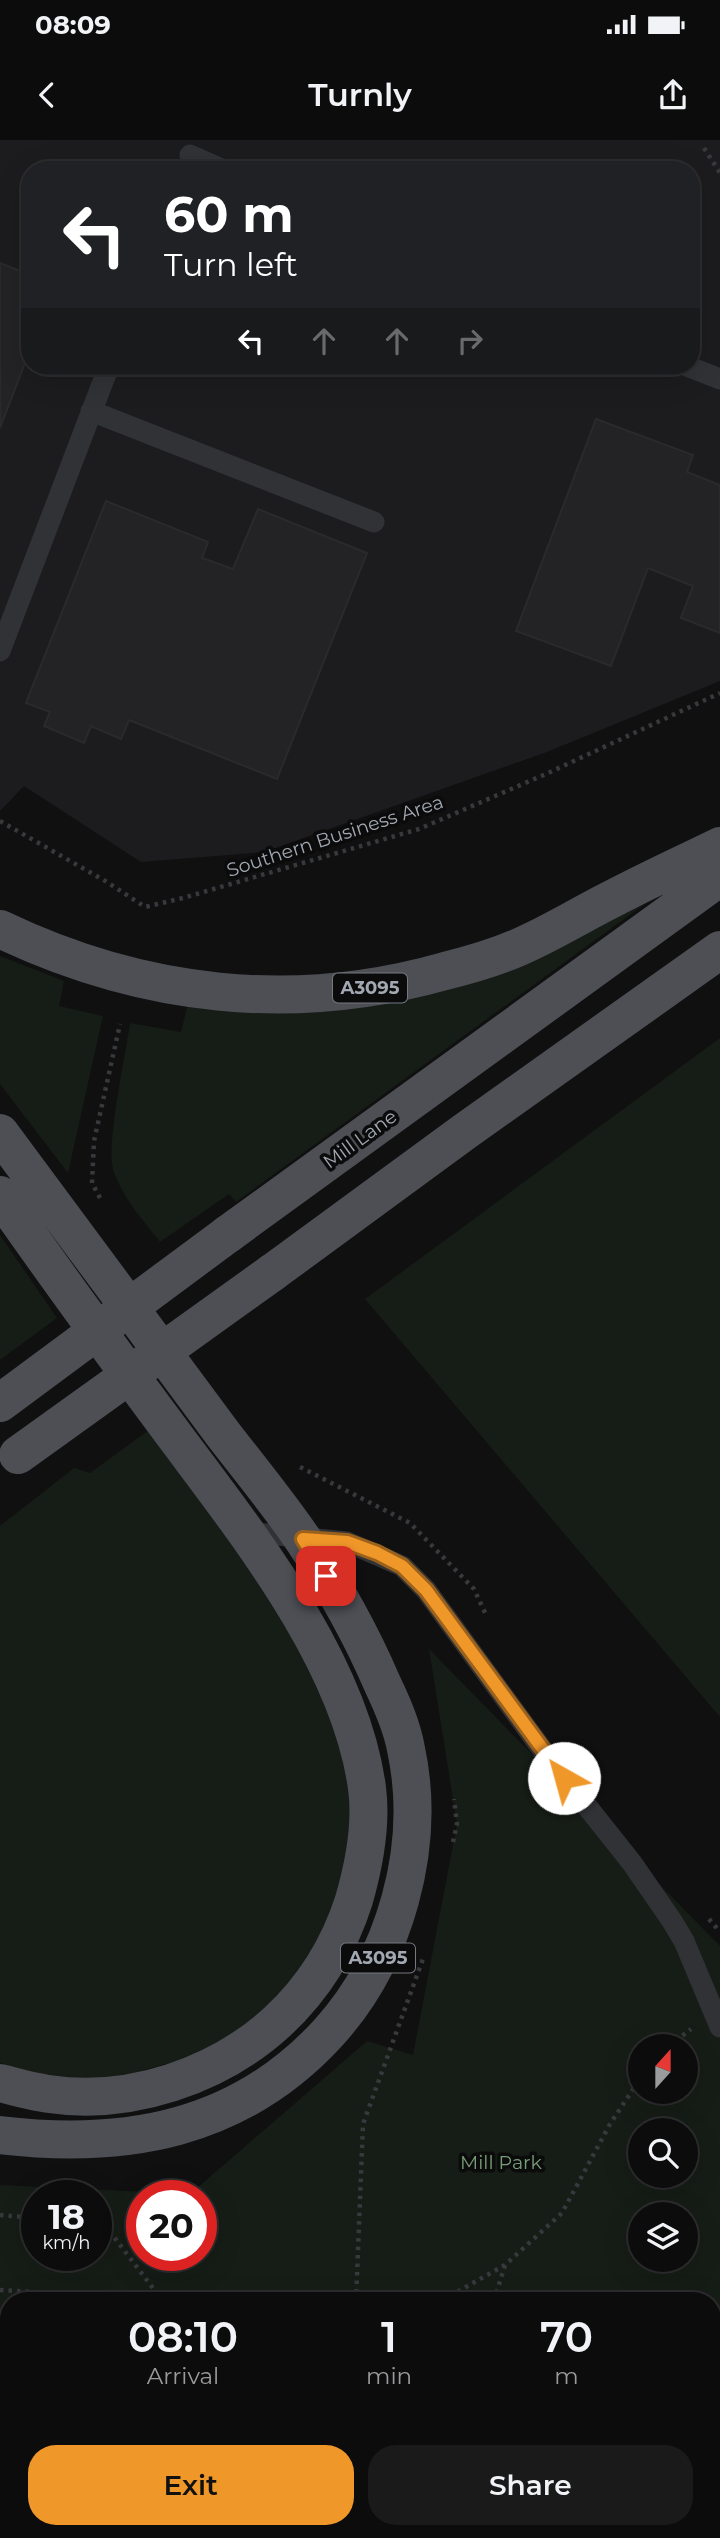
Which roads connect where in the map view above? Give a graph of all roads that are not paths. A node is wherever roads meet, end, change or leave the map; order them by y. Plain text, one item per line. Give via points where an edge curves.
1 (190, 155) dead end
2 (204, 161) edge
3 (700, 371) edge
4 (105, 375) edge
5 (720, 379) edge
6 (91, 411) junction
7 (374, 522) dead end
8 (0, 651) edge
9 (720, 846) edge
10 (720, 877) edge
11 (0, 929) edge
12 (720, 950) edge
13 (0, 1133) edge
14 (0, 1195) edge
15 (0, 1403) edge
16 (9, 1462) edge
17 (246, 1532) junction
18 (303, 1539) junction
19 (720, 2027) edge
20 (0, 2083) edge
21 (0, 2136) edge

1 - 2 lane
3 - 5 lane
4 - 6 lane
6 - 7 lane
6 - 8 lane
9 - 11 main road, A3095 via 529,943 399,984 346,992 277,995 176,987 82,963
10 - 15 main road, Mill Lane, bridge
12 - 16 main road, bridge
13 - 18 main road, A3095
14 - 17 main road, A3095
17 - 18 lane
17 - 20 main road, A3095 via 332,1672 360,1749 367,1790 365,1853 339,1938 311,1987 257,2040 221,2062 150,2089 120,2095 52,2095
18 - 19 lane via 347,1542 377,1553 402,1566 426,1590 672,1921
18 - 21 main road, A3095 via 370,1654 406,1749 412,1791 407,1869 394,1918 366,1982 345,2014 296,2064 271,2084 208,2117 138,2136 41,2140

